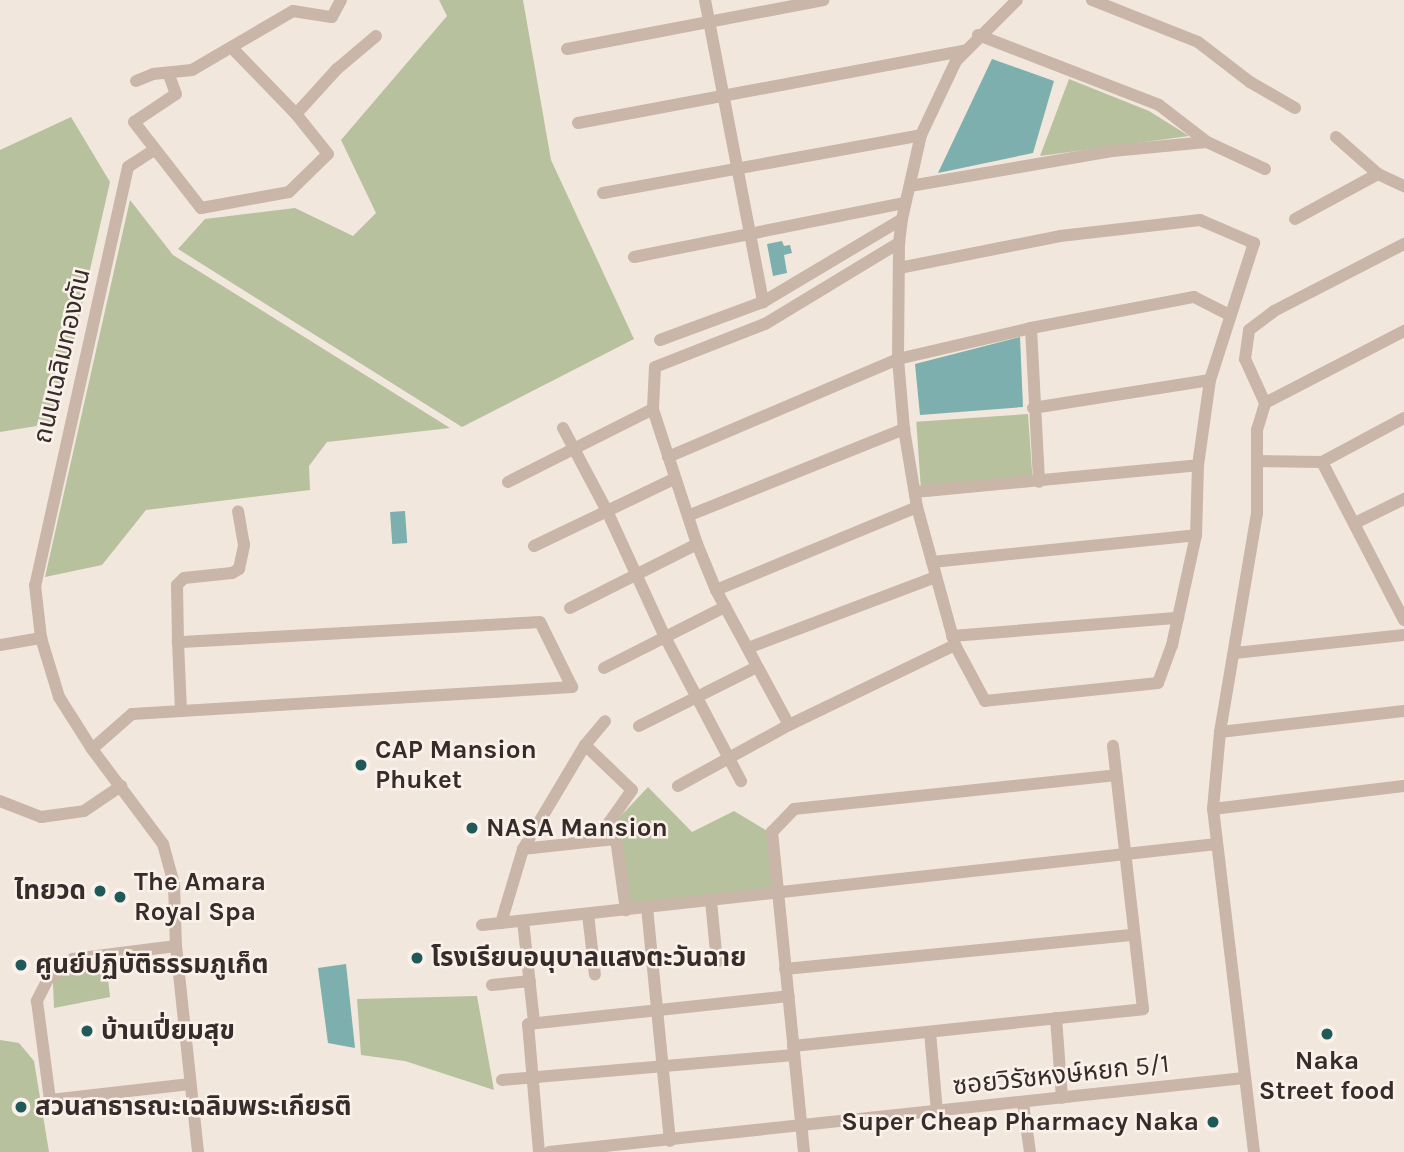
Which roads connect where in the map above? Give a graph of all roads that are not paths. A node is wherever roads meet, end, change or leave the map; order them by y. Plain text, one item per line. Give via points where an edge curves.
1 (341, 0) edge
2 (705, 0) edge
3 (823, 0) edge
4 (1017, 0) edge
5 (1092, 0) edge
6 (710, 24) junction
7 (978, 35) junction
8 (376, 36) dead end
9 (231, 47) junction
10 (566, 49) dead end
11 (964, 51) junction
12 (169, 75) junction
13 (136, 81) dead end
14 (725, 93) junction
15 (1295, 108) dead end
16 (296, 114) junction
17 (578, 122) dead end
18 (921, 135) junction
19 (1336, 137) dead end
20 (1207, 142) junction
21 (154, 150) junction
22 (738, 166) junction
23 (1265, 169) dead end
24 (1378, 174) junction
25 (909, 186) junction
26 (1404, 186) edge
27 (603, 193) dead end
28 (905, 203) junction
29 (902, 219) junction
30 (1295, 219) dead end
31 (751, 235) junction
32 (899, 243) junction
33 (1404, 244) edge
34 (634, 257) dead end
35 (899, 268) junction
36 (763, 302) junction
37 (1229, 315) junction
38 (1031, 328) junction
39 (1404, 331) edge
40 (660, 340) dead end
41 (898, 359) junction
42 (1210, 380) junction
43 (1265, 403) junction
44 (1033, 408) junction
45 (653, 409) junction
46 (1404, 418) edge
47 (563, 428) dead end
48 (904, 429) junction
49 (572, 449) junction
50 (668, 457) junction
51 (1257, 461) junction
52 (1322, 462) junction
53 (1198, 465) junction
54 (674, 479) junction
55 (508, 481) dead end
56 (1039, 482) junction
57 (915, 492) junction
58 (1404, 499) edge
59 (917, 506) junction
60 (607, 511) junction
61 (238, 512) dead end
62 (690, 515) junction
63 (1355, 523) junction
64 (1196, 535) junction
65 (697, 544) junction
66 (534, 546) dead end
67 (932, 562) junction
68 (636, 574) junction
69 (936, 577) junction
70 (716, 590) junction
71 (725, 607) junction
72 (570, 608) dead end
73 (1178, 618) junction
74 (1404, 620) edge
75 (1404, 635) edge
76 (665, 637) junction
77 (41, 638) junction
78 (953, 641) junction
79 (178, 642) junction
80 (0, 645) edge
81 (748, 648) junction
82 (1235, 653) junction
83 (757, 667) junction
84 (604, 668) dead end
85 (696, 695) junction
86 (181, 711) junction
87 (1404, 711) edge
88 (605, 721) dead end
89 (789, 725) junction
90 (639, 726) dead end
91 (1220, 732) junction
92 (585, 745) junction
93 (1113, 746) dead end
94 (92, 749) junction
95 (727, 758) junction
96 (1116, 775) junction
97 (741, 782) dead end
98 (121, 786) junction
99 (678, 786) dead end
100 (1404, 786) edge
101 (0, 801) edge
102 (1213, 809) junction
103 (596, 841) junction
104 (1217, 845) junction
105 (523, 849) junction
106 (1124, 854) junction
107 (778, 895) junction
108 (711, 901) junction
109 (647, 907) junction
110 (626, 910) junction
111 (588, 914) junction
112 (523, 921) junction
113 (501, 923) junction
114 (482, 925) dead end
115 (1133, 935) junction
116 (176, 946) junction
117 (717, 962) dead end
118 (785, 969) junction
119 (595, 975) dead end
120 (530, 981) junction
121 (492, 985) dead end
122 (788, 996) junction
123 (657, 1010) junction
124 (1056, 1018) junction
125 (534, 1023) junction
126 (930, 1032) junction
127 (793, 1050) junction
128 (662, 1066) junction
129 (531, 1078) junction
130 (1244, 1078) junction
131 (502, 1080) dead end
132 (190, 1084) junction
133 (1062, 1098) junction
134 (1023, 1102) junction
135 (937, 1112) junction
136 (801, 1126) junction
137 (670, 1141) junction
138 (198, 1152) edge
139 (539, 1152) edge
140 (549, 1152) edge
141 (804, 1152) edge
142 (1030, 1152) edge
143 (1254, 1152) edge

1 - 9 street via 332,17 293,11
2 - 6 street
3 - 6 street
4 - 7 street
5 - 15 street via 1198,42 1250,82
6 - 10 street
6 - 14 street
7 - 11 street
7 - 20 street via 1159,105
8 - 16 street via 337,69
9 - 12 street via 192,70
9 - 16 street
11 - 14 street
11 - 18 street
12 - 13 street via 153,74
12 - 21 street via 176,94 134,122
14 - 17 street
14 - 22 street
16 - 21 street via 328,154 289,192 201,208
18 - 22 street
18 - 25 street
19 - 24 street
20 - 23 street
20 - 25 street via 1111,151
21 - 77 street, ถนนเฉลิมทองตัน via 128,167 36,585
22 - 27 street
22 - 31 street
24 - 26 street
24 - 30 street
25 - 28 street
28 - 29 street
28 - 31 street
29 - 32 street
29 - 36 street
31 - 34 street
31 - 36 street
32 - 35 street
32 - 45 street via 765,324 655,367
33 - 43 street via 1274,311 1249,330 1245,359
35 - 37 street via 1060,236 1199,220 1254,243
35 - 41 street
36 - 40 street
37 - 38 street via 1194,297
37 - 42 street
38 - 41 street
38 - 44 street
39 - 43 street
41 - 48 street
41 - 50 street
42 - 44 street
42 - 53 street
43 - 51 street via 1257,430
44 - 56 street
45 - 49 street
45 - 50 street
46 - 52 street
47 - 49 street
48 - 57 street
48 - 62 street
49 - 55 street
49 - 60 street
50 - 54 street
51 - 52 street
51 - 82 street via 1257,514
52 - 63 street
53 - 56 street
53 - 64 street
54 - 60 street
54 - 62 street
56 - 57 street
57 - 59 street
58 - 63 street
59 - 67 street
59 - 70 street
60 - 66 street
60 - 68 street
61 - 79 street via 244,545 239,569 184,578 177,585
62 - 65 street
63 - 74 street
64 - 67 street
64 - 73 street
65 - 68 street
65 - 70 street
67 - 69 street
68 - 72 street
68 - 76 street
69 - 78 street
69 - 81 street
70 - 71 street
71 - 76 street
71 - 81 street
73 - 78 street
73 - 78 street via 1158,683 985,701
75 - 82 street
76 - 84 street
76 - 85 street
77 - 80 street
77 - 94 street, ถนนเฉลิมทองตัน via 59,697
78 - 89 street
79 - 86 street
79 - 86 street via 541,622 572,687
81 - 83 street
82 - 91 street
83 - 85 street
83 - 89 street
85 - 90 street
85 - 95 street
86 - 94 street via 132,715
87 - 91 street
88 - 92 street
89 - 95 street
91 - 102 street
92 - 103 street via 632,790
92 - 105 street
93 - 96 street
94 - 98 street, ถนนเฉลิมทองตัน
95 - 97 street
95 - 99 street
96 - 106 street
96 - 107 street via 794,809 772,832
98 - 101 street via 83,811 41,817
98 - 116 street, ถนนเฉลิมทองตัน via 163,844 173,884
100 - 102 street
102 - 104 street
103 - 105 street
103 - 110 street via 616,839
104 - 106 street
104 - 130 street
105 - 113 street
106 - 107 street
106 - 115 street
107 - 108 street
107 - 118 street
108 - 109 street
108 - 117 street
109 - 110 street
109 - 123 street
110 - 111 street
111 - 112 street
111 - 119 street
112 - 113 street
112 - 120 street
113 - 114 street
115 - 118 street
115 - 124 street via 1143,1009
116 - 132 street, ถนนเฉลิมทองตัน
116 - 132 street via 73,959 48,979 37,1001 50,1100
118 - 122 street
120 - 121 street
120 - 125 street
122 - 123 street
122 - 127 street
123 - 125 street
123 - 128 street
124 - 126 street
124 - 133 street
125 - 129 street via 528,1024
126 - 127 street
126 - 135 street
127 - 128 street
127 - 136 street
128 - 129 street
128 - 137 street
129 - 131 street
129 - 139 street
130 - 133 street, ซอยวิรัชหงษ์หยก 5/1
130 - 143 street
132 - 138 street, ถนนเฉลิมทองตัน
133 - 134 street, ซอยวิรัชหงษ์หยก 5/1
134 - 135 street, ซอยวิรัชหงษ์หยก 5/1
134 - 142 street
135 - 136 street, ซอยวิรัชหงษ์หยก 5/1
136 - 137 street, ซอยวิรัชหงษ์หยก 5/1
136 - 141 street
137 - 140 street, ซอยวิรัชหงษ์หยก 5/1

